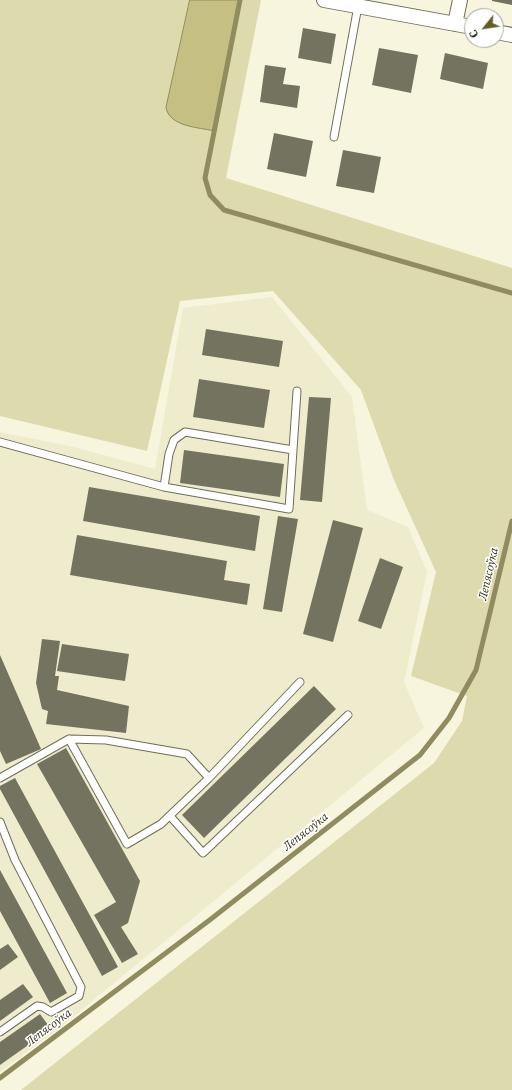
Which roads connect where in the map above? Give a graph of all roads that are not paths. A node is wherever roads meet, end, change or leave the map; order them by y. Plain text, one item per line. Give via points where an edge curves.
1 (324, 0) edge
2 (460, 0) edge
3 (358, 6) junction
4 (455, 24) junction
5 (464, 26) edge
6 (334, 137) dead end
7 (297, 391) dead end
8 (0, 442) edge
9 (293, 450) junction
10 (164, 487) junction
11 (300, 682) dead end
12 (348, 715) dead end
13 (69, 740) junction
14 (0, 778) edge
15 (209, 778) junction
16 (170, 816) junction
17 (0, 822) edge
18 (0, 1032) edge

1 - 3 street
2 - 4 street
3 - 4 street
3 - 6 lane
4 - 5 street
7 - 9 lane
8 - 10 lane
9 - 10 lane via 185,432 174,440
9 - 10 lane via 289,509
11 - 15 lane
12 - 16 lane via 203,853
13 - 14 lane
13 - 15 lane via 106,740 187,754
13 - 16 lane via 127,844
15 - 16 lane
17 - 18 lane via 15,860 81,987 79,996 51,1012 37,1006

